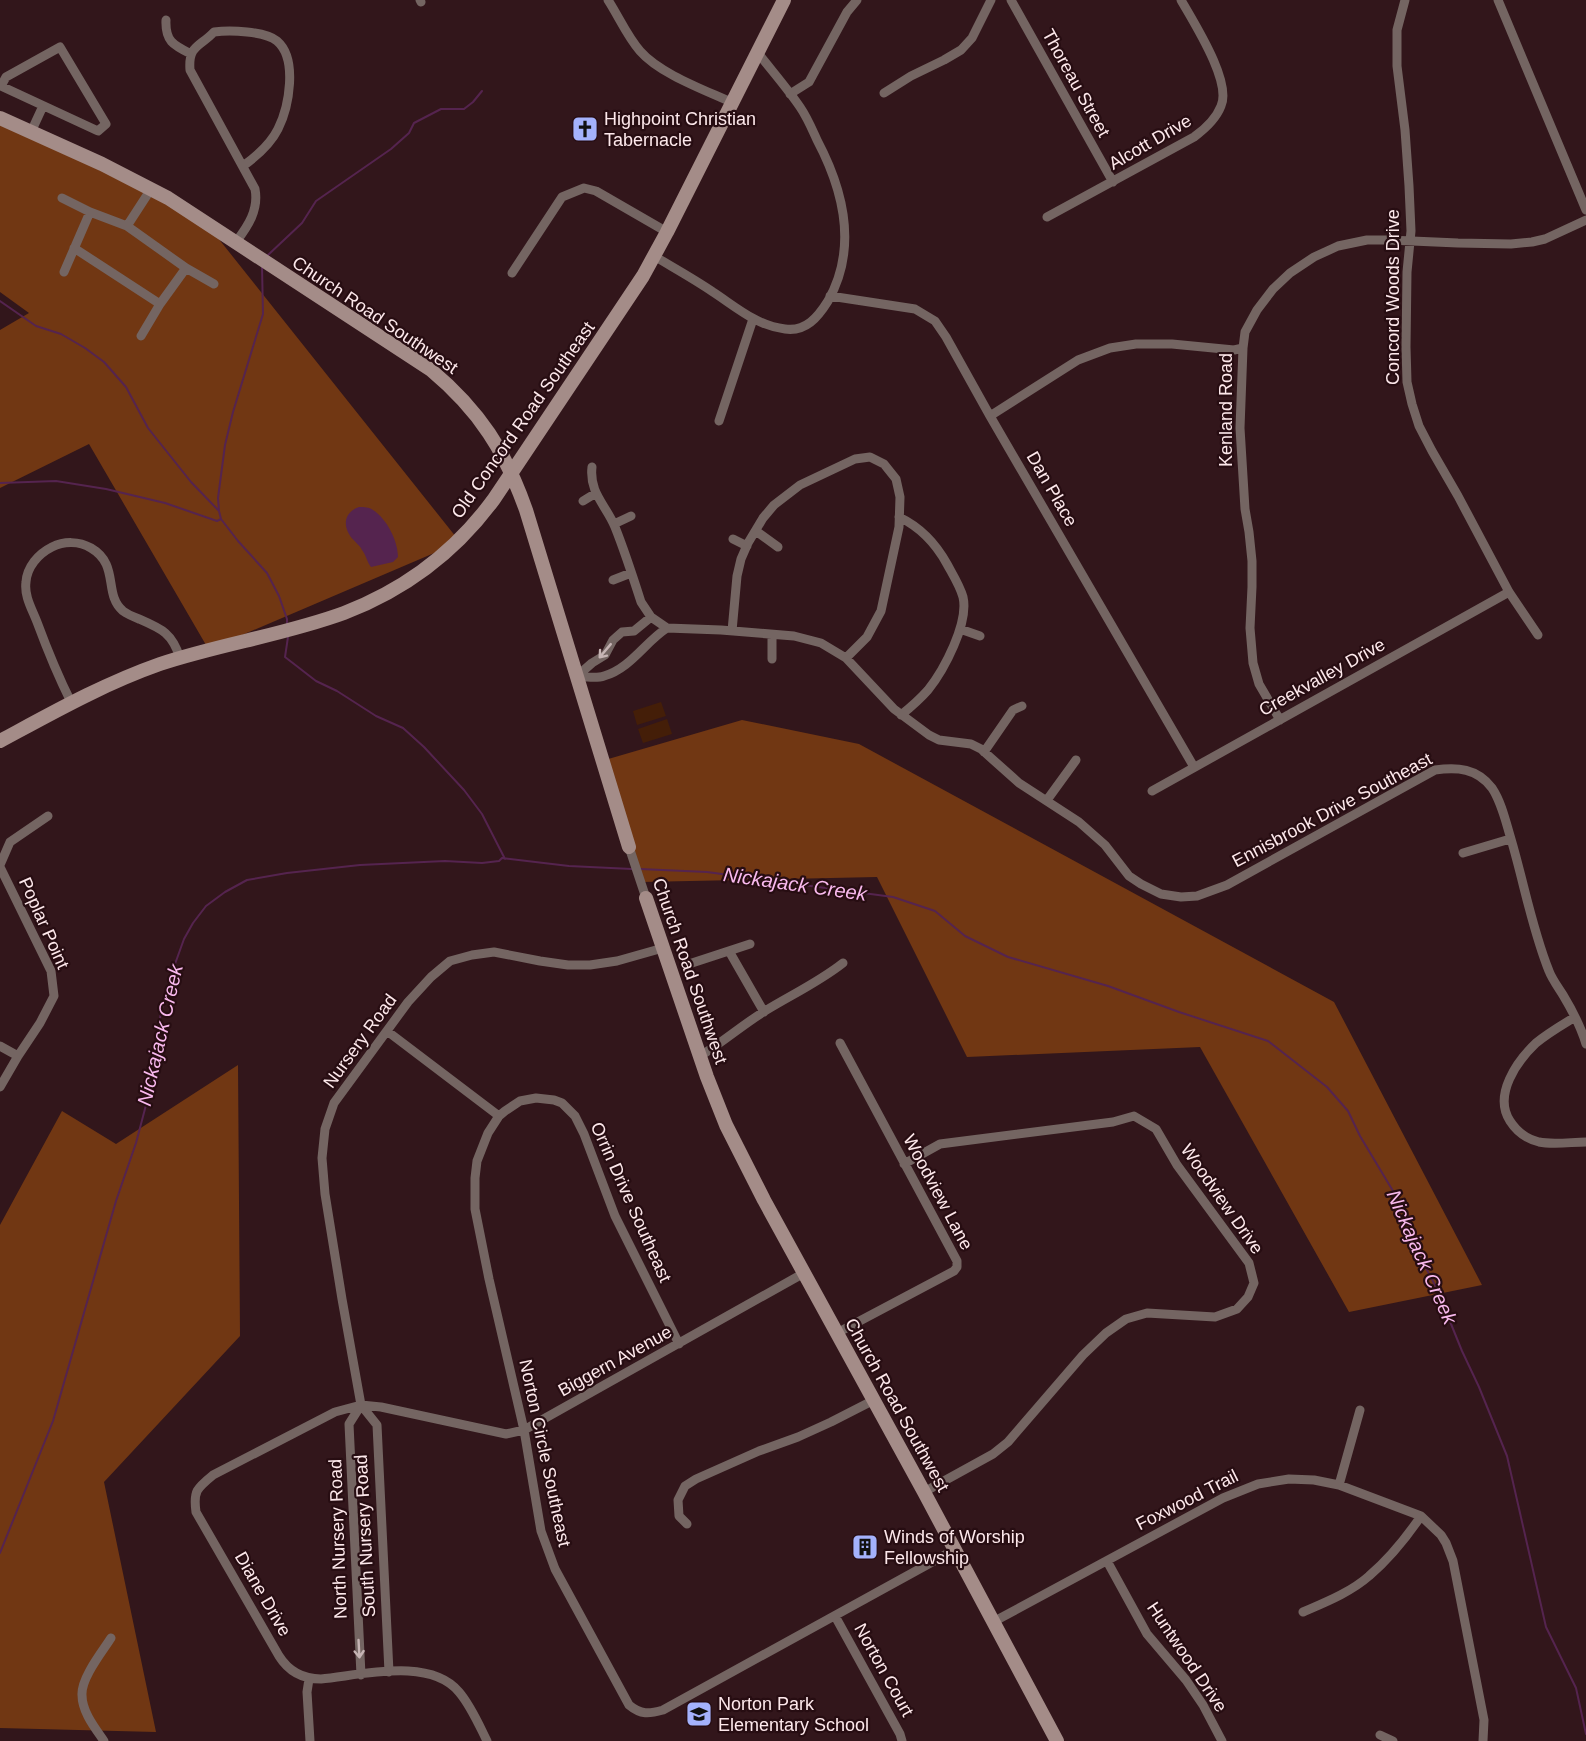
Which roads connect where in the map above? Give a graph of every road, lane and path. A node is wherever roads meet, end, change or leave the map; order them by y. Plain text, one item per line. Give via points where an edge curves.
1 (608, 0) edge
2 (784, 0) edge
3 (857, 0) edge
4 (991, 0) edge
5 (1011, 0) edge
6 (1181, 0) edge
7 (1405, 0) edge
8 (1498, 0) edge
9 (166, 20) dead end
10 (758, 53) junction
11 (191, 54) junction
12 (884, 93) dead end
13 (790, 94) junction
14 (733, 103) junction
15 (43, 106) junction
16 (0, 118) edge
17 (31, 132) junction
18 (243, 166) junction
19 (1113, 182) junction
20 (151, 189) junction
21 (62, 198) dead end
22 (1586, 210) edge
23 (90, 212) junction
24 (1047, 217) dead end
25 (1586, 220) edge
26 (128, 226) junction
27 (667, 232) junction
28 (1409, 241) junction
29 (236, 242) junction
30 (74, 248) junction
31 (654, 256) junction
32 (186, 268) junction
33 (64, 272) dead end
34 (512, 273) dead end
35 (214, 284) dead end
36 (830, 296) junction
37 (160, 304) junction
38 (753, 319) junction
39 (141, 336) dead end
40 (1243, 348) junction
41 (990, 416) junction
42 (718, 421) dead end
43 (592, 467) dead end
44 (512, 472) junction
45 (596, 493) junction
46 (583, 501) dead end
47 (631, 516) dead end
48 (899, 517) junction
49 (614, 524) junction
50 (756, 531) junction
51 (733, 539) dead end
52 (747, 546) junction
53 (778, 547) dead end
54 (631, 573) junction
55 (613, 580) dead end
56 (1509, 592) junction
57 (651, 617) junction
58 (667, 628) junction
59 (960, 629) junction
60 (634, 631) junction
61 (732, 631) junction
62 (772, 635) junction
63 (1538, 635) dead end
64 (980, 636) dead end
65 (644, 649) junction
66 (180, 658) junction
67 (846, 658) junction
68 (772, 659) dead end
69 (576, 677) junction
70 (70, 702) junction
71 (1022, 706) dead end
72 (901, 715) junction
73 (1280, 720) junction
74 (0, 741) edge
75 (984, 752) junction
76 (1076, 760) dead end
77 (1194, 767) junction
78 (1152, 791) dead end
79 (1047, 800) junction
80 (48, 816) dead end
81 (1510, 839) junction
82 (629, 847) joint
83 (1462, 853) dead end
84 (0, 866) edge
85 (646, 898) joint
86 (750, 944) dead end
87 (663, 948) junction
88 (729, 951) junction
89 (692, 963) dead end
90 (843, 963) dead end
91 (764, 1012) junction
92 (1575, 1017) junction
93 (387, 1031) junction
94 (840, 1043) dead end
95 (1586, 1044) edge
96 (0, 1046) edge
97 (18, 1056) junction
98 (700, 1056) junction
99 (0, 1087) edge
100 (499, 1116) junction
101 (1586, 1142) edge
102 (904, 1164) junction
103 (804, 1273) junction
104 (837, 1333) junction
105 (679, 1344) junction
106 (874, 1400) junction
107 (362, 1405) junction
108 (1360, 1410) dead end
109 (524, 1430) junction
110 (1339, 1485) junction
111 (924, 1492) junction
112 (1421, 1516) junction
113 (687, 1524) dead end
114 (954, 1550) junction
115 (1107, 1561) junction
116 (1303, 1612) dead end
117 (835, 1616) junction
118 (993, 1622) junction
119 (111, 1638) dead end
120 (388, 1672) junction
121 (361, 1675) junction
122 (309, 1679) junction
123 (1380, 1735) dead end
124 (104, 1741) edge
125 (310, 1741) edge
126 (487, 1741) edge
127 (902, 1741) edge
128 (1057, 1741) edge
129 (1222, 1741) edge
130 (1393, 1741) edge
131 (1483, 1741) edge

1 - 14 street via 649,60
2 - 10 street, Old Concord Road Southeast
3 - 13 street via 809,82
4 - 12 street via 972,38 961,50
5 - 19 street, Thoreau Street
6 - 19 street, Alcott Drive via 1219,71 1222,105 1204,129
7 - 28 street, Concord Woods Drive via 1396,30
8 - 22 street
9 - 11 street via 169,40
10 - 13 street
10 - 14 street, Old Concord Road Southeast
11 - 18 street via 192,77
11 - 18 street via 196,45 220,31 270,37 286,52 290,77 278,128 266,147
13 - 36 street via 822,149 842,206 844,252
14 - 27 street, Old Concord Road Southeast
15 - 15 street via 1,86 6,77 60,47 106,124 98,131
15 - 17 street
16 - 17 street, Church Road Southwest
17 - 20 street, Church Road Southwest
18 - 29 street via 255,189 256,207
19 - 24 street, Alcott Drive
20 - 26 street
20 - 29 street, Church Road Southwest
21 - 23 street
23 - 26 street
23 - 30 street
25 - 28 street, Kenland Road via 1532,242
26 - 32 street
27 - 31 street, Old Concord Road Southeast
27 - 34 street via 584,188 562,197
28 - 40 street, Kenland Road via 1367,240 1338,246 1314,257 1273,289 1245,333
28 - 56 street, Concord Woods Drive via 1406,347 1412,404 1419,426
29 - 44 street, Church Road Southwest via 442,379 474,412
30 - 33 street
30 - 37 street
31 - 38 street
31 - 44 street, Old Concord Road Southeast
32 - 35 street
32 - 37 street
36 - 38 street via 805,326 786,329
36 - 41 street, Dan Place via 915,309 935,321
37 - 39 street
38 - 42 street
40 - 41 street via 1136,344 1110,348 1078,360
40 - 73 street, Kenland Road via 1240,428 1252,561 1253,663 1259,684
41 - 77 street, Dan Place
43 - 45 street
44 - 66 street, Old Concord Road Southeast via 481,517 453,547 372,601 343,613
44 - 69 street, Church Road Southwest
45 - 46 street
45 - 49 street
47 - 49 street
48 - 50 street via 896,479 884,464 862,457 786,494
48 - 59 street via 913,524 937,549 960,587
48 - 67 street via 881,611 867,636
49 - 54 street
50 - 52 street
50 - 53 street
51 - 52 street
52 - 61 street via 737,576
54 - 55 street
54 - 57 street
56 - 63 street, Concord Woods Drive
56 - 73 street, Creekvalley Drive
57 - 58 street
57 - 60 street
58 - 61 street
58 - 65 street
59 - 64 street
59 - 72 street via 928,689
60 - 65 street
60 -> 69 street via 622,632 605,655
61 - 62 street
62 - 67 street via 809,639
62 - 68 street
65 - 69 street via 611,674
66 - 70 street, Old Concord Road Southeast
66 - 70 street via 164,631 123,611 115,601 112,580 102,557 81,543 56,545 35,559 26,582 26,595
67 - 72 street
69 - 82 street, Church Road Southwest
70 - 74 street, Old Concord Road Southeast
71 - 75 street via 1013,710
72 - 75 street via 939,740 971,744
73 - 77 street, Creekvalley Drive
75 - 79 street via 1019,783
76 - 79 street
77 - 78 street, Creekvalley Drive
79 - 81 street, Ennisbrook Drive Southeast via 1105,845 1129,876 1161,894 1181,897 1197,896 1227,885 1435,770 1461,768 1484,779 1501,807
80 - 84 street, Poplar Point via 9,842
81 - 83 street
81 - 92 street, Ennisbrook Drive Southeast via 1550,973
82 - 85 street, Church Road Southwest
84 - 97 street, Poplar Point via 51,971 54,996
85 - 87 street, Church Road Southwest
86 - 88 street
87 - 93 street, Nursery Road via 590,965 549,963 494,952 450,961 408,1002
87 - 98 street, Church Road Southwest
88 - 89 street
88 - 91 street
90 - 91 street
91 - 98 street
92 - 95 street, Ennisbrook Drive Southeast
92 - 101 street via 1538,1042 1525,1056 1512,1074 1504,1103 1507,1116 1521,1134 1541,1142
93 - 100 street
93 - 107 street, Nursery Road via 334,1104 325,1129 322,1158
94 - 102 street, Woodview Lane
96 - 97 street
97 - 99 street, Poplar Point
98 - 103 street, Church Road Southwest via 726,1125
100 - 105 street, Orrin Drive Southeast via 520,1101 536,1098 562,1103 575,1116 615,1216
100 - 109 street, Norton Circle Southeast via 477,1161 475,1209
102 - 104 street, Woodview Lane via 954,1254 957,1268
102 - 111 street, Woodview Drive via 940,1144 1134,1116 1156,1129 1177,1165 1250,1263 1254,1283 1237,1309 1215,1317 1147,1313 1126,1319 1083,1355 1008,1442
103 - 104 street, Church Road Southwest
103 - 105 street, Biggern Avenue
104 - 106 street, Church Road Southwest
105 - 109 street, Biggern Avenue
106 - 111 street, Church Road Southwest
106 - 113 street via 685,1486 678,1500 679,1516
107 - 109 street, Biggern Avenue via 506,1434
107 - 120 street, South Nursery Road via 377,1425
107 -> 121 street, North Nursery Road via 349,1424
107 - 122 street, Diane Drive via 335,1412 213,1475 196,1492 196,1512 279,1656 290,1669
108 - 110 street
109 - 117 street, Norton Circle Southeast via 547,1550 636,1710 663,1710
110 - 112 street, Foxwood Trail
110 - 115 street, Foxwood Trail via 1289,1479 1258,1484 1223,1498
111 - 114 street, Church Road Southwest
112 - 116 street via 1368,1578
112 - 131 street, Foxwood Trail via 1441,1535 1453,1561 1484,1720
114 - 117 street, Norton Circle Southeast
114 - 118 street, Church Road Southwest
115 - 118 street, Foxwood Trail
115 - 129 street, Huntwood Drive via 1147,1634 1186,1680
117 - 127 street, Norton Court
118 - 128 street, Church Road Southwest
119 - 124 street via 86,1678 81,1695
120 - 121 street
120 - 126 street via 430,1673 448,1681 460,1693
121 - 122 street
122 - 125 street
123 - 130 street

